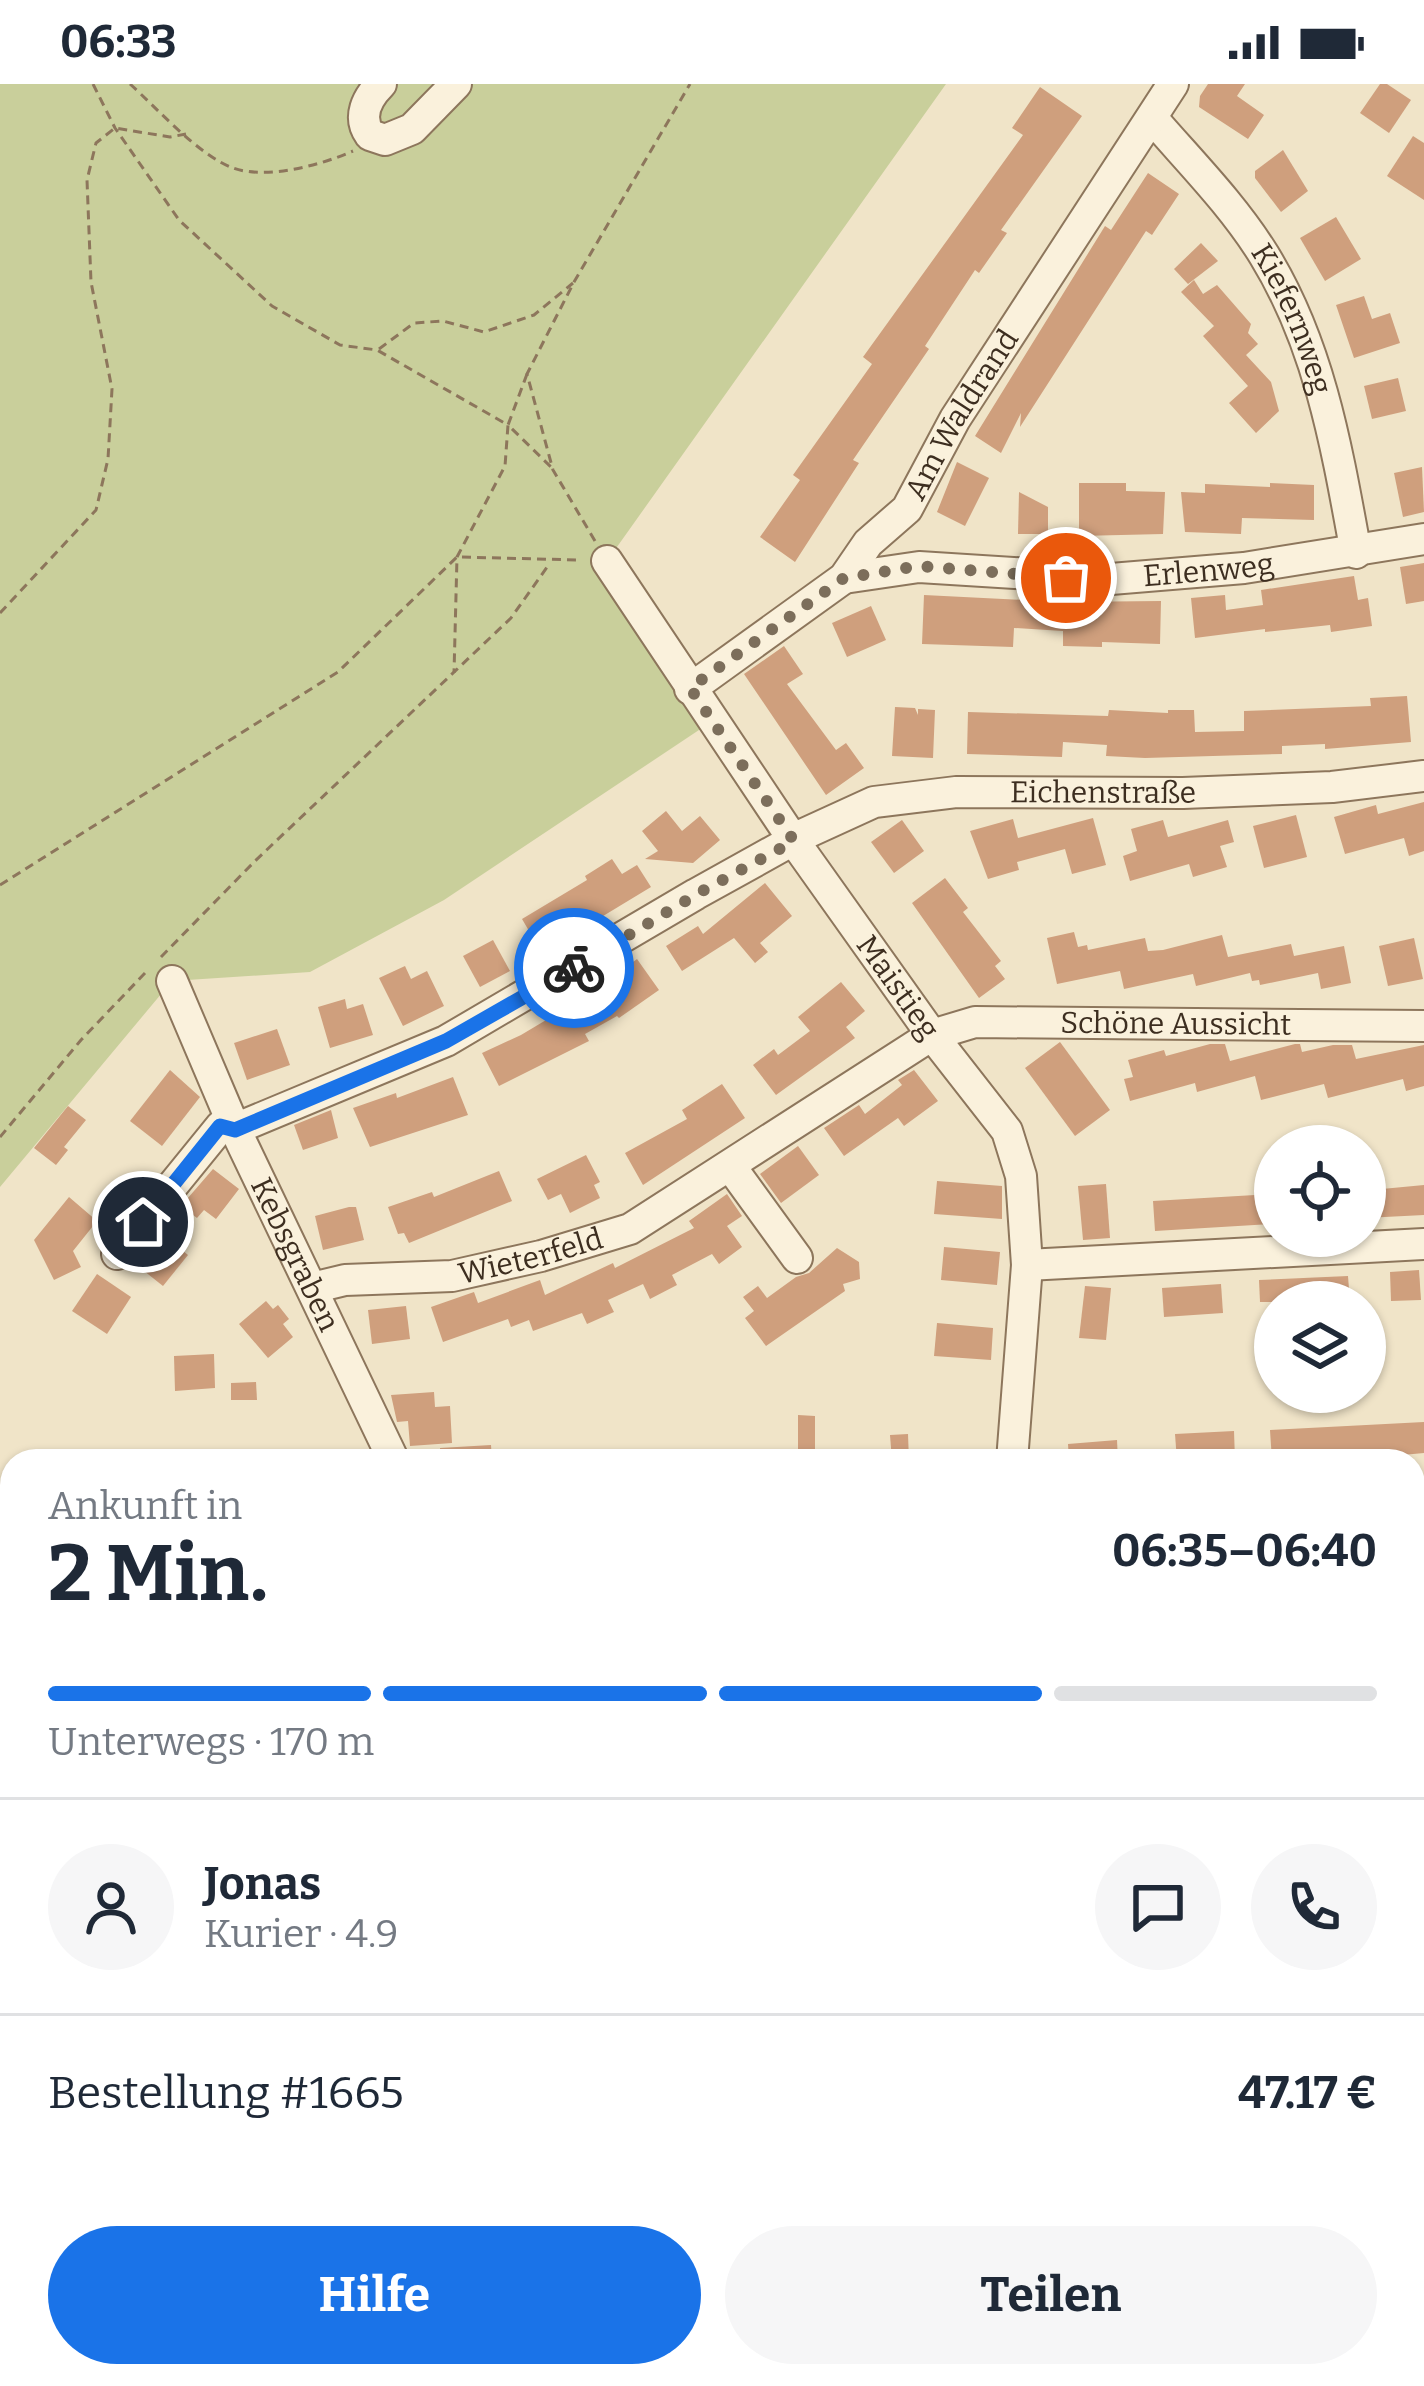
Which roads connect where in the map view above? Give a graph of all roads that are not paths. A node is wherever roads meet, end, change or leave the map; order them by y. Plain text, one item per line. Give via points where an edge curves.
1 (381, 84) edge
2 (456, 84) edge
3 (1173, 84) edge
4 (1153, 119) junction
5 (907, 509) junction
6 (1424, 538) edge
7 (1356, 553) junction
8 (607, 561) road end
9 (919, 566) junction
10 (844, 578) junction
11 (690, 688) junction
12 (1424, 776) edge
13 (794, 841) junction
14 (172, 981) dead end
15 (1424, 1026) edge
16 (932, 1035) junction
17 (235, 1130) junction
18 (731, 1167) junction
19 (1424, 1244) edge
20 (117, 1254) dead end
21 (797, 1258) dead end
22 (1027, 1264) junction
23 (312, 1288) junction
24 (388, 1449) edge
25 (1013, 1449) edge

1 - 2 street via 364,111 364,128 392,139
3 - 4 street, Am Waldrand
4 - 5 street, Am Waldrand via 955,419
4 - 7 street, Kiefernweg via 1230,207 1289,304 1330,411
5 - 9 street
5 - 10 street, Am Waldrand
6 - 7 street, Erlenweg
7 - 9 street, Erlenweg via 1112,580
8 - 11 street, Maistieg
9 - 10 street, Erlenweg
10 - 11 street, Am Waldrand
11 - 13 street, Maistieg
12 - 13 street, Eichenstraße via 1183,793 956,792 874,802
13 - 16 street, Maistieg
13 - 17 street, Eichenstraße via 446,1041
14 - 17 street, Kebsgraben
15 - 16 street, Schöne Aussicht via 975,1022
16 - 18 street, Wieterfeld
16 - 22 street, Maistieg via 1007,1131 1021,1176
17 - 20 street, Eichenstraße via 220,1126
17 - 23 street, Kebsgraben
18 - 21 street
18 - 23 street, Wieterfeld via 630,1228 541,1256 452,1276
19 - 22 street
22 - 25 street, Maistieg
23 - 24 street, Kebsgraben

